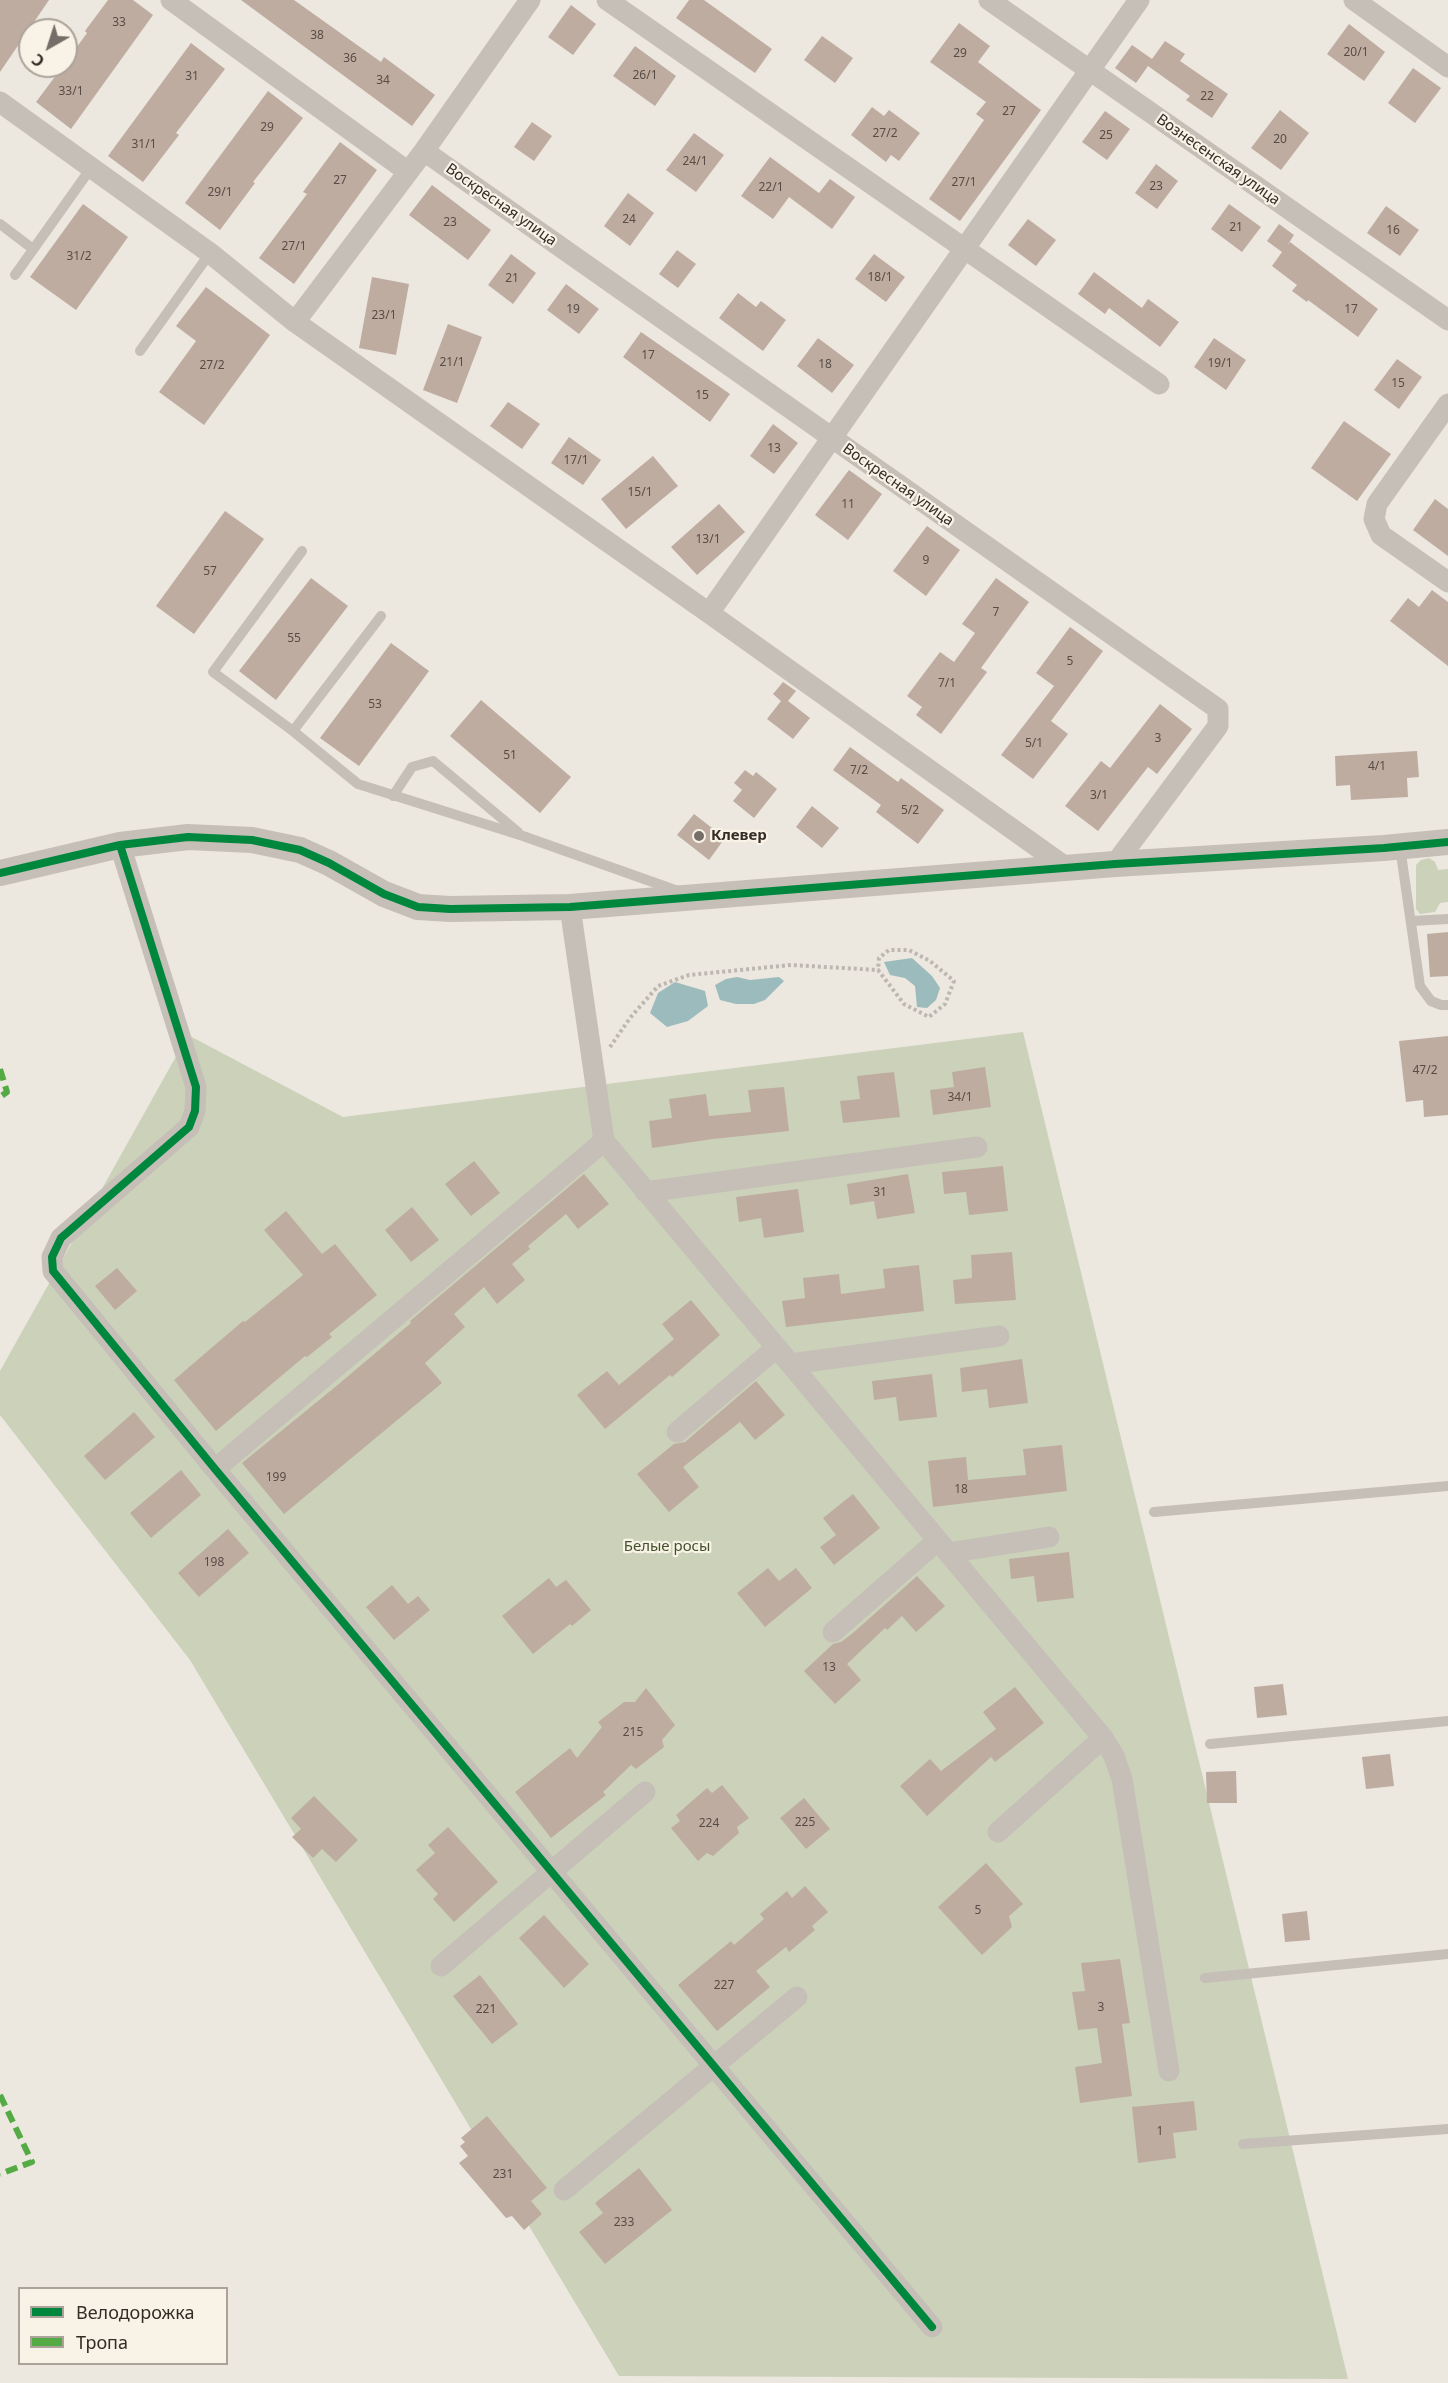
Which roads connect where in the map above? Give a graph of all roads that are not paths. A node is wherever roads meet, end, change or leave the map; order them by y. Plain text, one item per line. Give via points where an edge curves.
1 (171, 0) edge
2 (530, 0) edge
3 (607, 0) edge
4 (989, 0) edge
5 (1139, 0) edge
6 (1354, 0) edge
7 (1448, 67) edge
8 (1091, 72) junction
9 (1, 104) edge
10 (424, 151) junction
11 (91, 168) junction
12 (407, 171) junction
13 (0, 224) edge
14 (964, 248) junction
15 (33, 249) junction
16 (210, 253) junction
17 (15, 275) dead end
18 (1448, 320) edge
19 (295, 322) junction
20 (140, 351) dead end
21 (1159, 384) dead end
22 (1448, 404) edge
23 (832, 438) junction
24 (302, 551) dead end
25 (1448, 582) edge
26 (709, 613) junction
27 (381, 616) dead end
28 (293, 731) junction
29 (393, 796) junction
30 (523, 836) junction
31 (1448, 842) edge
32 (120, 844) junction
33 (1400, 846) junction
34 (1115, 864) junction
35 (1067, 868) junction
36 (0, 873) edge
37 (692, 896) junction
38 (570, 907) junction
39 (1448, 919) edge
40 (1412, 921) junction
41 (1448, 1005) edge
42 (604, 1141) junction
43 (977, 1147) dead end
44 (645, 1192) junction
45 (999, 1336) dead end
46 (776, 1348) junction
47 (790, 1364) junction
48 (677, 1432) dead end
49 (215, 1469) junction
50 (1448, 1486) edge
51 (1154, 1512) dead end
52 (1049, 1537) dead end
53 (942, 1547) junction
54 (832, 1632) dead end
55 (1448, 1720) edge
56 (1102, 1738) junction
57 (1210, 1744) dead end
58 (645, 1792) dead end
59 (998, 1832) dead end
60 (551, 1871) junction
61 (1448, 1954) edge
62 (441, 1966) dead end
63 (1205, 1978) dead end
64 (797, 1997) dead end
65 (713, 2065) junction
66 (1169, 2071) dead end
67 (1448, 2129) edge
68 (1243, 2144) dead end
69 (564, 2190) dead end
70 (932, 2326) dead end

1 - 12 street
2 - 10 street
3 - 14 street
4 - 8 street, Вознесенская улица
5 - 8 street
6 - 7 street
8 - 14 street
8 - 18 street, Вознесенская улица
9 - 11 street
10 - 12 street
10 - 23 street, Воскресная улица
11 - 15 lane
11 - 16 street
12 - 19 street
13 - 15 lane
14 - 21 street
14 - 23 street
15 - 17 lane
16 - 19 street
16 - 20 lane
19 - 26 street
22 - 25 street via 1377,504 1374,519 1381,535
23 - 26 street
23 - 34 street, Воскресная улица via 1218,709 1218,726
24 - 28 lane via 213,672
26 - 35 street
27 - 28 lane
28 - 29 lane via 358,784
29 - 30 lane
29 - 30 lane via 412,767 433,761
30 - 37 lane
31 - 33 street
32 - 36 street
32 - 38 street via 188,837 252,840 300,850 384,894 418,907
32 - 49 street via 196,1087 195,1112 189,1127 61,1238 51,1257 53,1271
33 - 34 street
33 - 40 lane
34 - 35 street
35 - 37 street
37 - 38 street
38 - 42 street
39 - 40 lane
40 - 41 lane via 1420,986 1431,1001
42 - 44 street
42 - 49 street
43 - 44 street
44 - 46 street
45 - 47 street
46 - 47 street
46 - 48 street
47 - 53 street
49 - 60 street
50 - 51 lane
52 - 53 street
53 - 54 street
53 - 56 street
55 - 57 lane
56 - 59 street
56 - 66 street via 1122,1779
58 - 60 street
60 - 62 street
60 - 65 street
61 - 63 lane
64 - 65 street
65 - 69 street
65 - 70 street
67 - 68 lane

